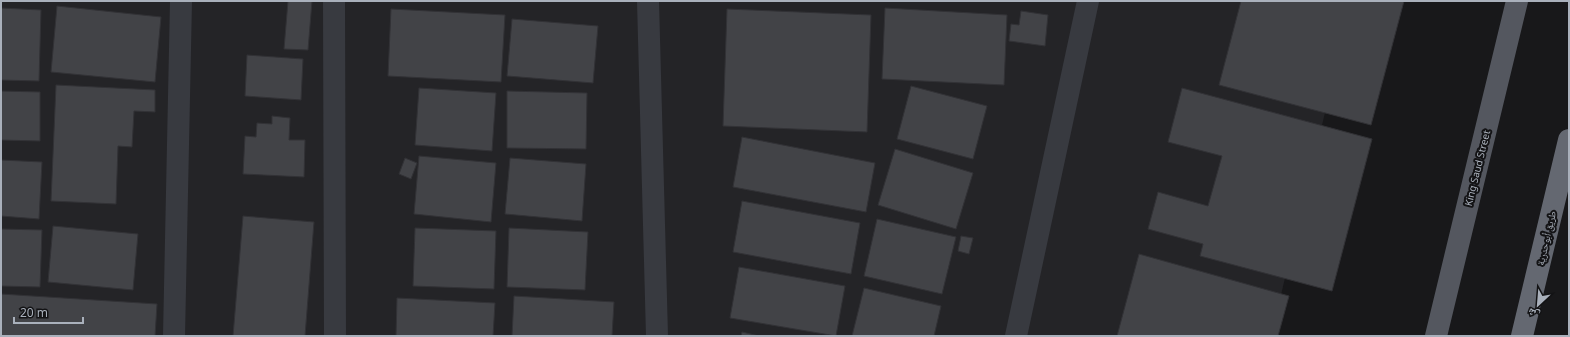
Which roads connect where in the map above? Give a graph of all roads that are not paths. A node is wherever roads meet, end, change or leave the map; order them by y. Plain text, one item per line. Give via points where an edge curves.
1 (181, 1) edge
2 (334, 1) edge
3 (648, 1) edge
4 (1088, 1) edge
5 (1518, 1) edge
6 (1569, 140) edge
7 (174, 336) edge
8 (335, 336) edge
9 (657, 336) edge
10 (1016, 336) edge
11 (1436, 336) edge
12 (1522, 336) edge

1 - 7 street
2 - 8 street
3 - 9 street
4 - 10 street
5 - 11 main road, King Saud Street
6 - 12 highway, طريق أبوحدرية

